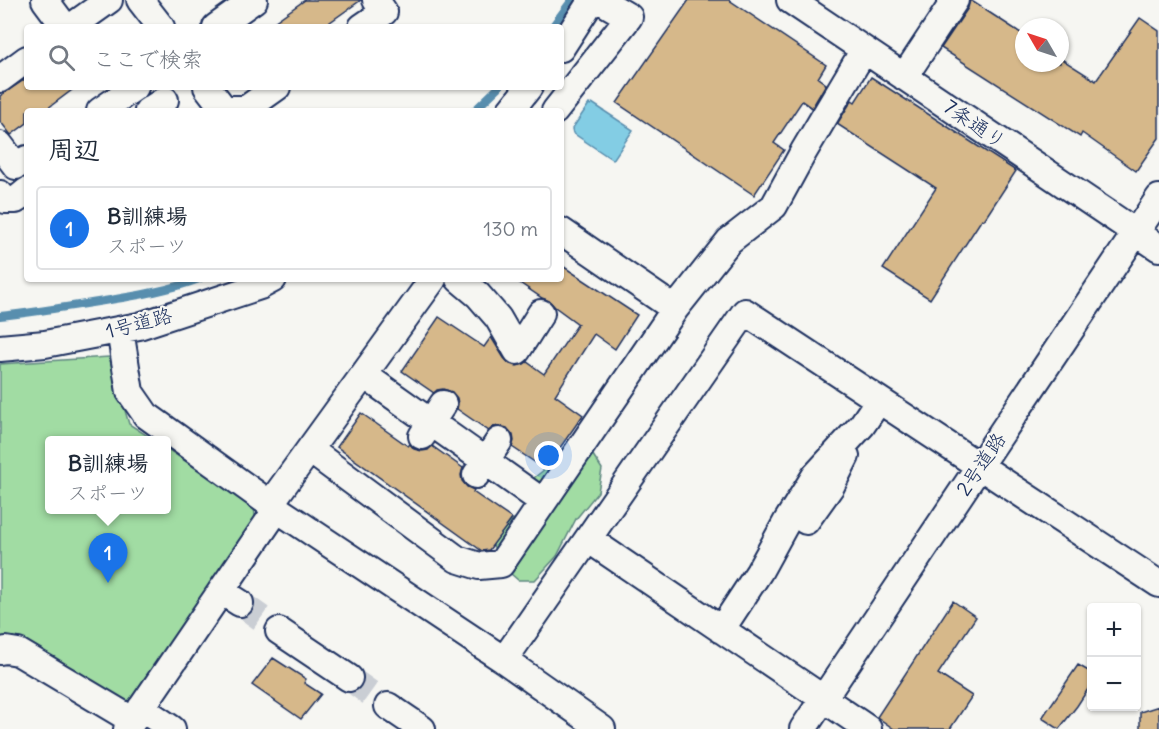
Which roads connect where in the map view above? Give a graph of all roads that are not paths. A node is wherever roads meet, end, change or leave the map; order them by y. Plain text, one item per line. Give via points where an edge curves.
1 (45, 0) edge
2 (109, 0) edge
3 (140, 0) edge
4 (254, 0) edge
5 (376, 0) edge
6 (592, 0) edge
7 (600, 0) edge
8 (790, 0) edge
9 (955, 0) edge
10 (63, 24) edge
11 (75, 24) edge
12 (158, 24) edge
13 (220, 24) edge
14 (366, 24) edge
15 (564, 43) edge
16 (864, 50) junction
17 (24, 61) edge
18 (904, 77) junction
19 (0, 79) edge
20 (131, 90) edge
21 (209, 90) edge
22 (273, 90) edge
23 (527, 90) edge
24 (104, 108) edge
25 (223, 108) edge
26 (247, 108) edge
27 (512, 108) edge
28 (557, 108) edge
29 (0, 145) edge
30 (24, 161) edge
31 (24, 193) edge
32 (0, 194) edge
33 (1159, 198) edge
34 (1136, 232) junction
35 (564, 233) edge
36 (1159, 248) edge
37 (267, 282) edge
38 (431, 282) edge
39 (463, 282) edge
40 (675, 309) junction
41 (541, 313) dead end
42 (120, 330) junction
43 (0, 348) edge
44 (364, 375) junction
45 (879, 400) junction
46 (310, 450) junction
47 (980, 466) junction
48 (543, 502) junction
49 (273, 507) junction
50 (588, 539) junction
51 (1159, 584) edge
52 (721, 630) junction
53 (279, 631) tunnel mouth
54 (0, 651) edge
55 (504, 660) junction
56 (350, 678) tunnel mouth
57 (823, 699) junction
58 (388, 706) tunnel mouth
59 (133, 719) edge
60 (172, 729) edge
61 (422, 729) edge
62 (602, 729) edge
63 (803, 729) edge
64 (867, 729) edge

1 - 10 lane
2 - 11 lane
3 - 12 lane
4 - 13 lane
5 - 14 lane via 384,12
6 - 15 lane
7 - 28 lane via 629,16
8 - 16 lane, 7条通り
9 - 18 lane
16 - 18 lane, 7条通り
16 - 40 lane via 774,206 729,241
17 - 19 lane
18 - 34 lane, 7条通り
20 - 24 lane
21 - 25 lane
22 - 26 lane
23 - 27 lane
29 - 30 lane via 16,166
31 - 32 lane via 16,200 5,200
33 - 34 lane, 2号道路
34 - 36 lane, 7条通り
34 - 47 lane, 2号道路
35 - 40 lane
37 - 42 lane, 1号道路
38 - 44 lane
39 - 41 lane via 498,318 517,351
40 - 48 lane
42 - 43 lane, 1号道路
42 - 49 lane via 130,392 146,415
44 - 46 lane
44 - 48 lane
45 - 47 lane
45 - 50 lane via 745,312
45 - 52 lane via 815,476
46 - 48 lane via 457,559 479,566 501,564
46 - 49 lane
47 - 51 lane
47 - 57 lane, 2号道路
49 - 55 lane
49 - 59 lane via 230,597
50 - 52 lane
50 - 55 lane
52 - 57 lane
53 - 56 lane
54 - 59 lane via 18,652
55 - 62 lane
57 - 63 lane, 2号道路
57 - 64 lane
58 - 61 lane
59 - 60 lane

